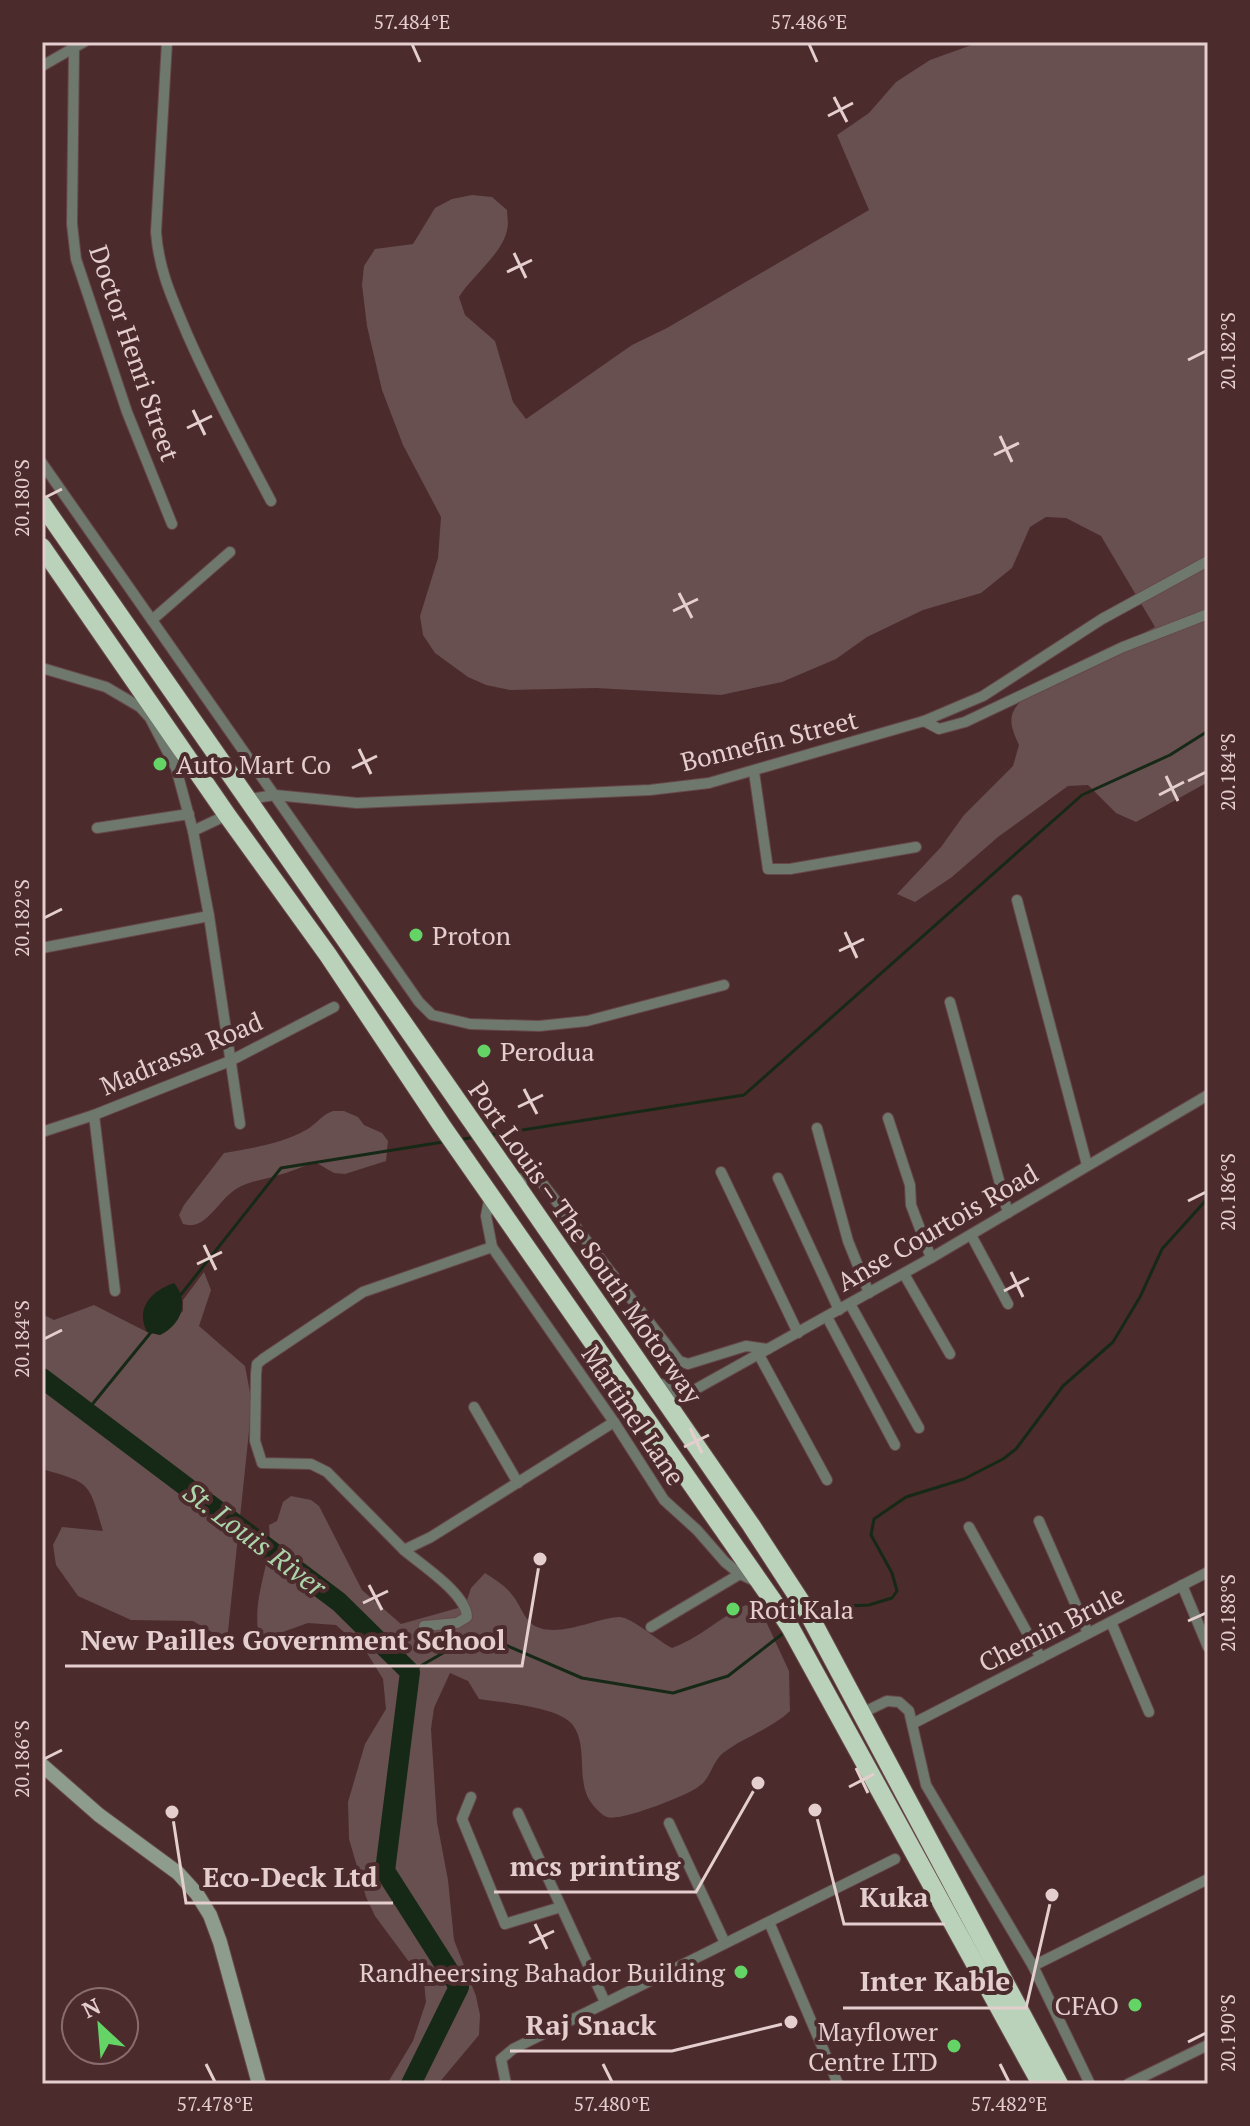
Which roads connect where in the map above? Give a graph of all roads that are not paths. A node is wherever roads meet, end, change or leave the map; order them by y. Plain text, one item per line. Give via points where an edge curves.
1 (167, 42) edge
2 (79, 45) edge
3 (42, 66) edge
4 (42, 463) edge
5 (271, 501) dead end
6 (42, 504) edge
7 (172, 524) dead end
8 (42, 547) edge
9 (230, 552) dead end
10 (1208, 561) edge
11 (1208, 614) edge
12 (152, 620) junction
13 (42, 668) edge
14 (924, 721) junction
15 (754, 772) junction
16 (275, 795) junction
17 (249, 799) junction
18 (189, 814) junction
19 (227, 815) junction
20 (97, 828) dead end
21 (193, 831) junction
22 (916, 847) dead end
23 (1017, 900) dead end
24 (209, 916) junction
25 (42, 948) edge
26 (724, 985) dead end
27 (950, 1002) dead end
28 (334, 1007) dead end
29 (230, 1061) junction
30 (1208, 1095) edge
31 (94, 1115) junction
32 (888, 1118) dead end
33 (240, 1124) dead end
34 (817, 1128) dead end
35 (42, 1132) edge
36 (1087, 1165) junction
37 (721, 1172) dead end
38 (778, 1178) dead end
39 (512, 1179) junction
40 (491, 1194) junction
41 (1008, 1213) junction
42 (971, 1235) junction
43 (492, 1247) junction
44 (931, 1258) junction
45 (904, 1274) junction
46 (115, 1291) dead end
47 (869, 1293) junction
48 (850, 1304) junction
49 (1008, 1304) dead end
50 (839, 1310) junction
51 (827, 1317) junction
52 (798, 1333) junction
53 (764, 1352) junction
54 (632, 1353) junction
55 (950, 1354) dead end
56 (687, 1394) junction
57 (474, 1407) dead end
58 (614, 1422) junction
59 (919, 1428) dead end
60 (686, 1432) junction
61 (895, 1445) dead end
62 (827, 1480) dead end
63 (518, 1483) junction
64 (1039, 1521) dead end
65 (969, 1527) dead end
66 (404, 1550) junction
67 (1208, 1572) edge
68 (740, 1574) junction
69 (762, 1585) junction
70 (1182, 1585) junction
71 (1111, 1622) junction
72 (424, 1626) dead end
73 (651, 1627) dead end
74 (1088, 1633) junction
75 (1208, 1647) edge
76 (1041, 1658) junction
77 (1149, 1712) dead end
78 (860, 1714) junction
79 (914, 1723) junction
80 (42, 1765) edge
81 (471, 1797) dead end
82 (518, 1813) dead end
83 (669, 1823) dead end
84 (895, 1859) dead end
85 (1208, 1879) edge
86 (561, 1907) junction
87 (769, 1922) junction
88 (725, 1943) junction
89 (1033, 1966) junction
90 (605, 2002) junction
91 (1208, 2045) edge
92 (259, 2084) edge
93 (506, 2084) edge
94 (838, 2084) edge
95 (1041, 2084) edge
96 (1059, 2084) edge
97 (1090, 2084) edge
98 (1128, 2084) edge

1 - 5 street via 158,260 210,388
2 - 3 street
2 - 7 street, Doctor Henri Street via 72,224 76,259 127,412
4 - 12 street
6 - 17 highway, Port Louis – The South Motorway
8 - 19 highway, Port Louis – The South Motorway
9 - 12 street
10 - 14 street, Bonnefin Street via 1102,619 983,696
11 - 14 street via 1123,647 965,722 939,729
12 - 16 street
13 - 18 street via 106,687 140,707 176,768
14 - 15 street, Bonnefin Street
15 - 16 street, Bonnefin Street via 650,790 530,797 357,803
15 - 22 street via 768,869
16 - 17 street, Bonnefin Street
16 - 26 street via 432,1015 470,1024 539,1026 587,1021
17 - 39 highway, Port Louis – The South Motorway
18 - 20 street
18 - 21 street
19 - 21 street
19 - 40 highway, Port Louis – The South Motorway
21 - 24 street
23 - 36 street
24 - 25 street
24 - 29 street
27 - 41 street
28 - 29 street, Madrassa Road
29 - 31 street, Madrassa Road
29 - 33 street
30 - 36 street, Anse Courtois Road
31 - 35 street, Madrassa Road
31 - 46 street
32 - 44 street
34 - 47 street via 848,1241
36 - 41 street, Anse Courtois Road
37 - 52 street
38 - 50 street
39 - 53 street via 534,1178 543,1184 679,1361 688,1364 746,1346
39 - 54 highway, Port Louis – The South Motorway
40 - 43 street via 486,1216
40 - 69 highway, Port Louis – The South Motorway
41 - 42 street, Anse Courtois Road
42 - 44 street, Anse Courtois Road
42 - 49 street
43 - 58 street, Martinel Lane
43 - 66 street via 363,1292 257,1364 255,1441 262,1463 311,1464 327,1472
44 - 45 street, Anse Courtois Road
45 - 47 street, Anse Courtois Road
45 - 55 street
47 - 48 street, Anse Courtois Road
48 - 50 street, Anse Courtois Road
48 - 59 street
50 - 51 street, Anse Courtois Road
51 - 52 street, Anse Courtois Road
51 - 61 street
52 - 53 street, Anse Courtois Road
53 - 56 street, Anse Courtois Road
53 - 62 street
54 - 56 street via 667,1390
54 - 60 highway, Port Louis – The South Motorway
56 - 60 street via 679,1408
57 - 63 street
58 - 63 street
58 - 68 street, Martinel Lane via 664,1500
60 - 78 highway, Port Louis – The South Motorway via 793,1589
63 - 66 street
64 - 74 street
65 - 76 street
66 - 72 street via 467,1611 457,1623
67 - 70 street, Chemin Brule
68 - 69 street, Martinel Lane
68 - 73 street
69 - 95 highway, Port Louis – The South Motorway
70 - 71 street, Chemin Brule
70 - 75 street
71 - 74 street, Chemin Brule
71 - 77 street
74 - 76 street, Chemin Brule
76 - 79 street, Chemin Brule
78 - 79 street via 887,1701 899,1702
78 - 96 highway, Port Louis – The South Motorway
79 - 89 street via 926,1785
80 - 92 main road via 197,1894 220,1942
81 - 86 street via 462,1819 505,1924
82 - 86 street
83 - 88 street
84 - 87 street
85 - 89 street
86 - 90 street
87 - 88 street
87 - 94 street
88 - 90 street
89 - 97 street
90 - 93 street via 513,2049 501,2059
91 - 98 street

